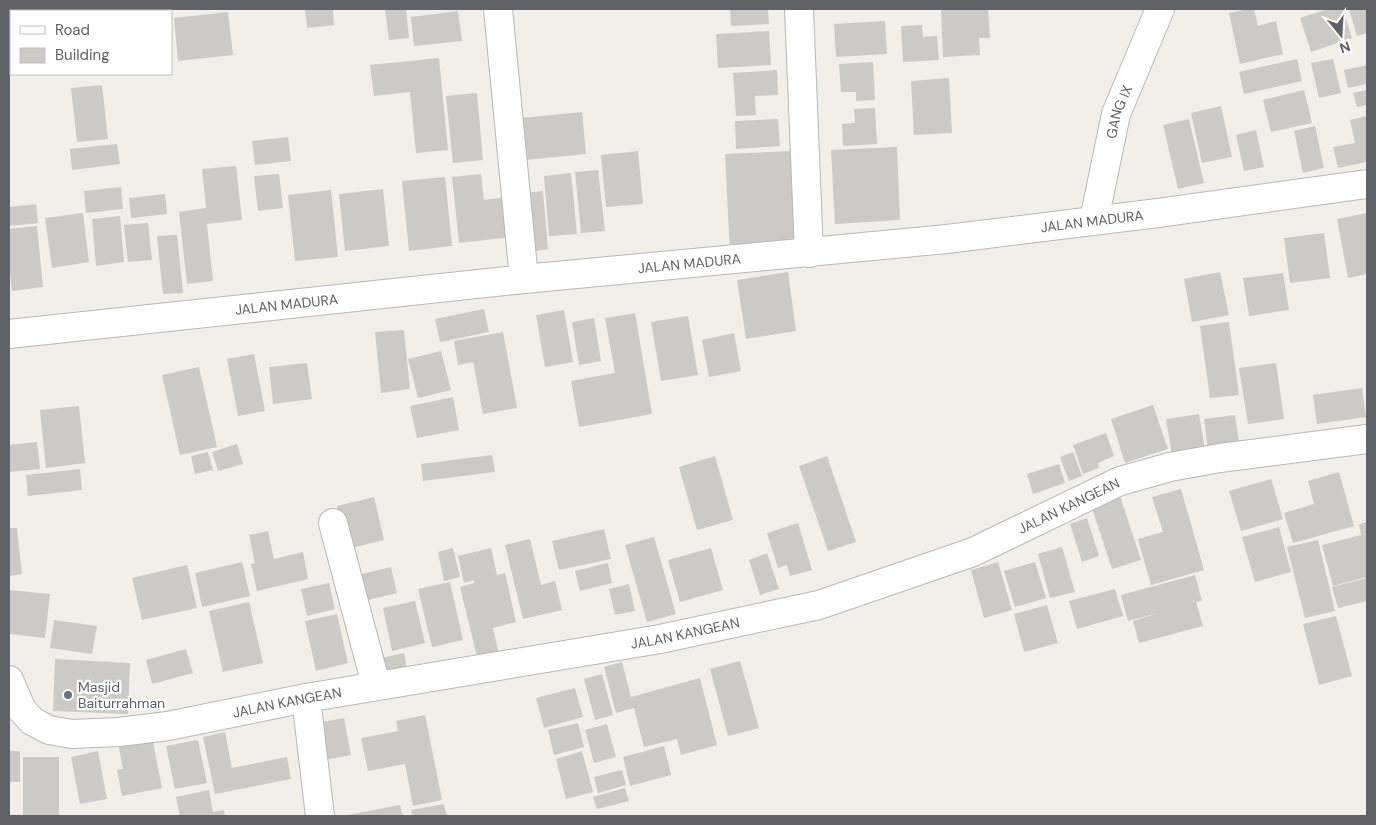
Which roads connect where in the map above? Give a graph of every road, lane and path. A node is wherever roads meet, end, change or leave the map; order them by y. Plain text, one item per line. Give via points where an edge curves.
1 (498, 9) edge
2 (799, 9) edge
3 (1160, 9) edge
4 (1367, 184) edge
5 (1094, 220) junction
6 (809, 253) junction
7 (524, 279) junction
8 (9, 334) edge
9 (1367, 439) edge
10 (333, 523) dead end
11 (9, 680) edge
12 (376, 686) junction
13 (306, 698) junction
14 (320, 816) edge

1 - 7 street
2 - 6 street
3 - 5 street, GANG IX via 1116,114
4 - 5 street, JALAN MADURA
5 - 6 street, JALAN MADURA
6 - 7 street, JALAN MADURA
7 - 8 street, JALAN MADURA
9 - 12 street, JALAN KANGEAN via 1220,458 1120,481 973,552 819,605 660,639
10 - 12 street
11 - 13 street, JALAN KANGEAN via 22,710 32,722 49,730 72,734 168,726
12 - 13 street, JALAN KANGEAN
13 - 14 street

